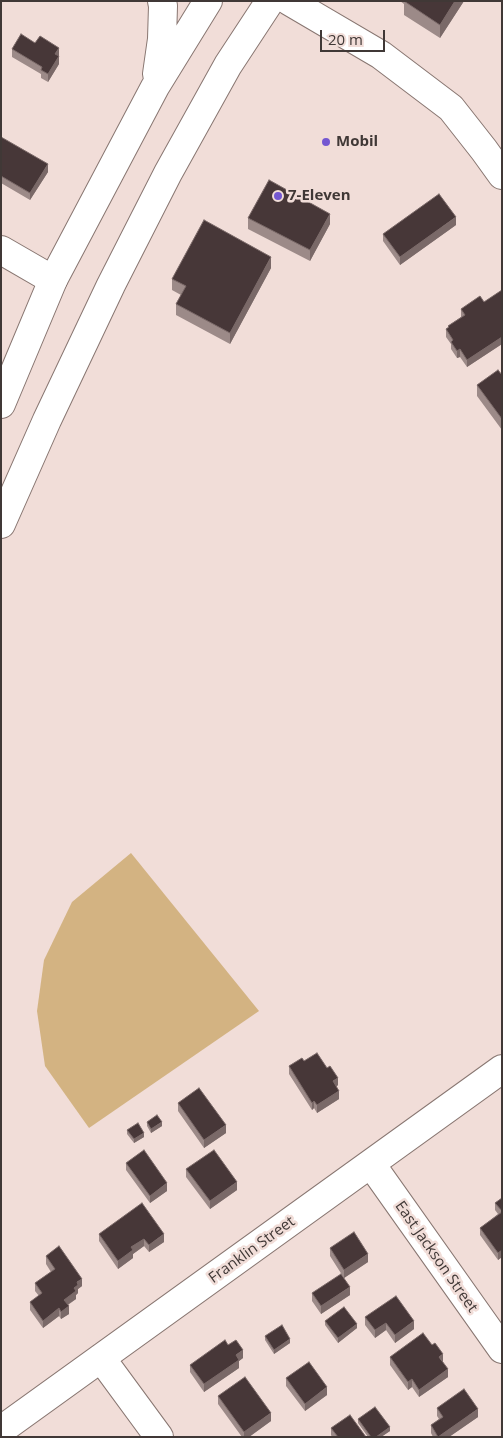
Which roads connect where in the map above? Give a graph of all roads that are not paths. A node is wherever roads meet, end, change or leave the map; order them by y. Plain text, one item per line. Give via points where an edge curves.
1 (162, 1) edge
2 (208, 1) edge
3 (270, 1) edge
4 (289, 1) edge
5 (155, 86) junction
6 (502, 175) edge
7 (1, 250) edge
8 (53, 280) junction
9 (1, 404) edge
10 (1, 524) edge
11 (502, 1069) edge
12 (371, 1164) junction
13 (502, 1349) edge
14 (102, 1358) junction
15 (1, 1430) edge
16 (159, 1437) edge

1 - 5 street via 162,39
2 - 5 street
3 - 10 street via 228,65 110,285
4 - 6 street via 381,56 451,108
5 - 8 street
7 - 8 street
8 - 9 street
11 - 12 street, Franklin Street
12 - 13 street, East Jackson Street
12 - 14 street, Franklin Street
14 - 15 street, Franklin Street
14 - 16 street

